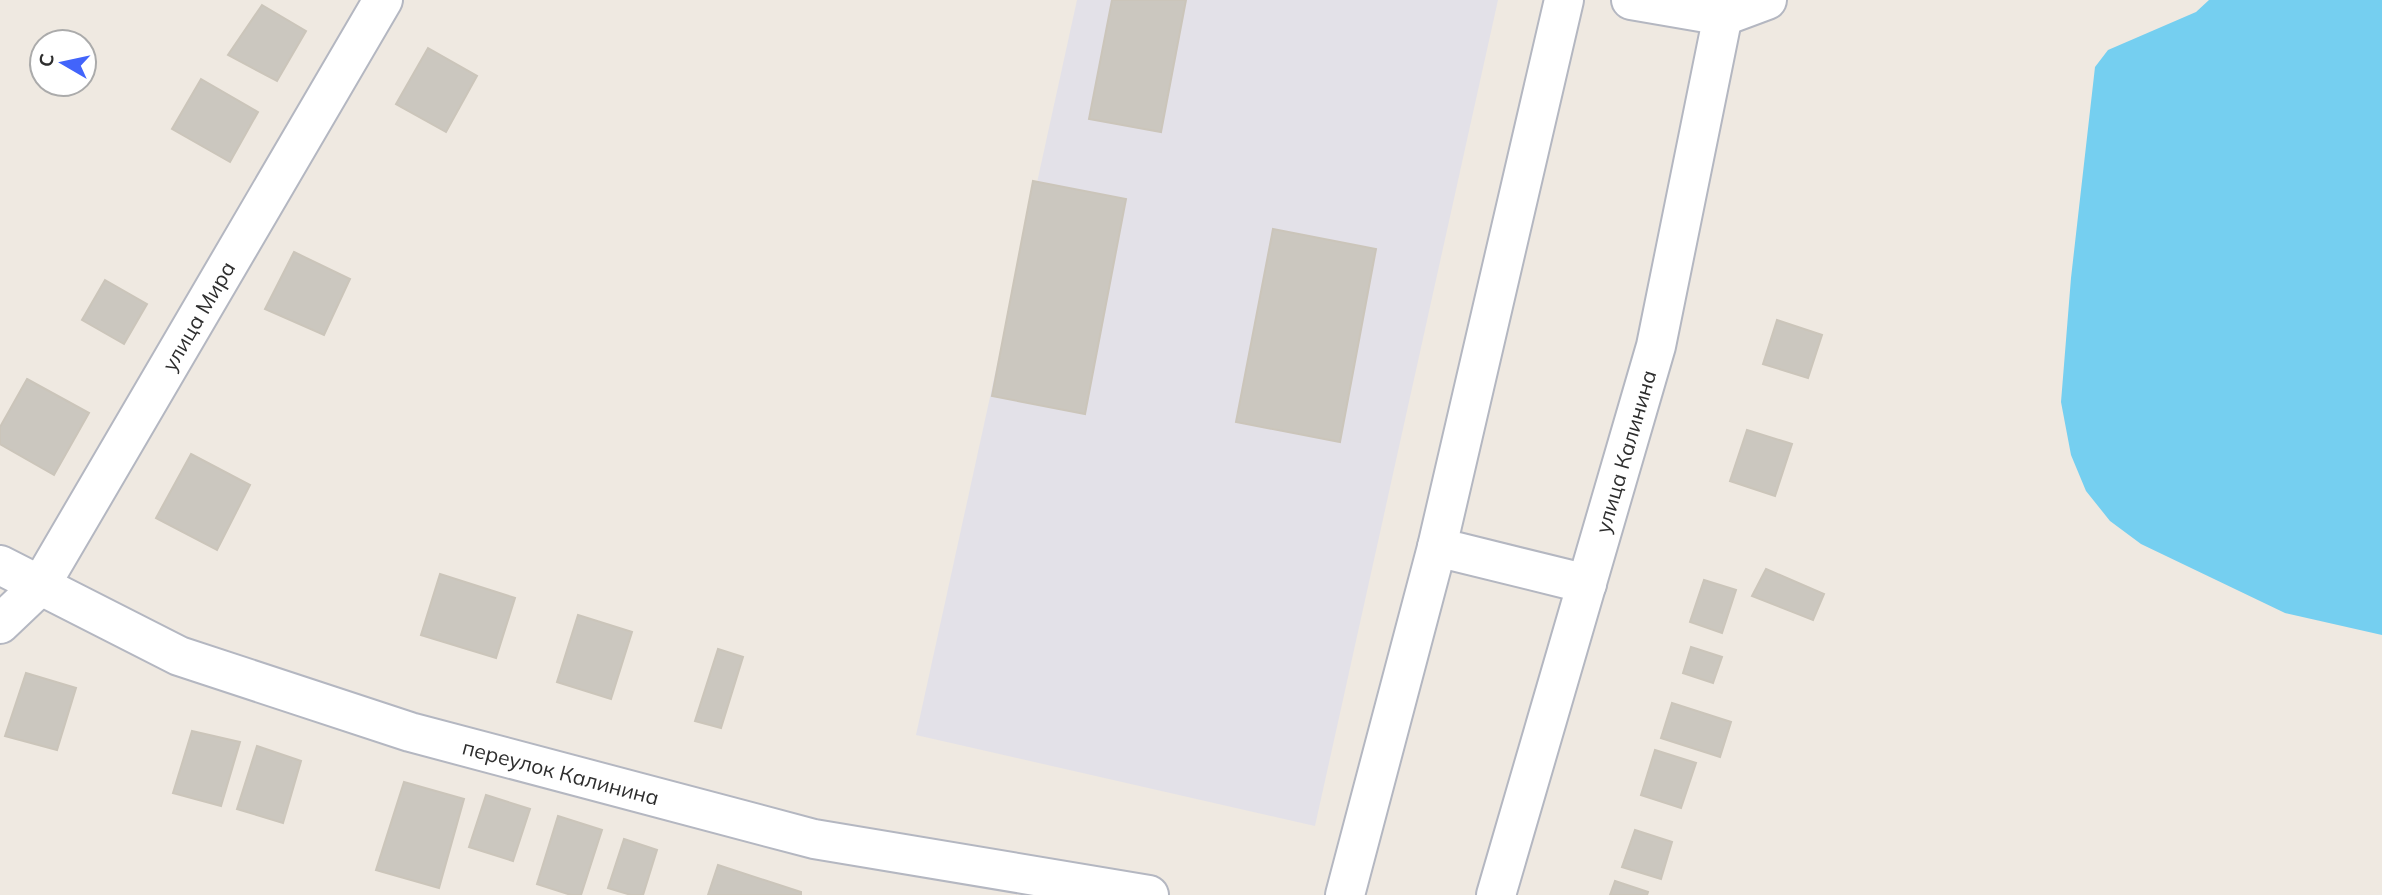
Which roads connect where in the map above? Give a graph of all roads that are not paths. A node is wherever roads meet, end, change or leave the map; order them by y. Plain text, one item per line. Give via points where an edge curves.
1 (383, 0) edge
2 (1564, 0) edge
3 (1631, 0) edge
4 (1767, 0) edge
5 (1725, 8) edge
6 (1437, 547) junction
7 (0, 565) edge
8 (1587, 584) junction
9 (40, 586) junction
10 (0, 624) edge
11 (1149, 895) edge
12 (1345, 895) edge
13 (1496, 895) edge

1 - 9 street, улица Мира
2 - 6 street
3 - 5 street
4 - 5 street
5 - 8 street, улица Калинина via 1656,346
6 - 8 street
6 - 12 street
7 - 9 street, переулок Калинина
8 - 13 street, улица Калинина
9 - 10 street, улица Мира
9 - 11 street, переулок Калинина via 179,656 410,732 814,839

